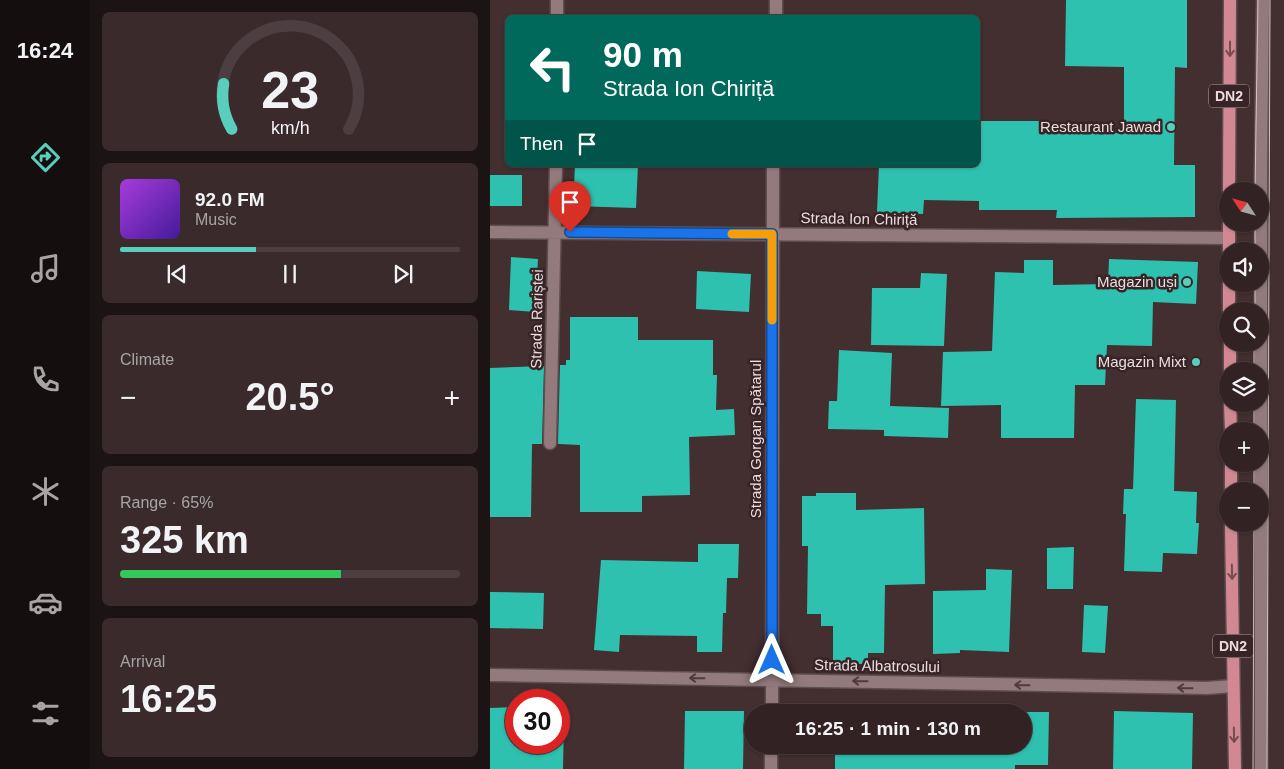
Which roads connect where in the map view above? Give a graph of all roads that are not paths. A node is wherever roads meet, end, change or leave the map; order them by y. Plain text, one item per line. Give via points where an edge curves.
1 (557, 0) edge
2 (776, 0) edge
3 (1230, 0) edge
4 (1264, 0) edge
5 (557, 15) edge
6 (776, 15) edge
7 (556, 167) edge
8 (773, 167) edge
9 (1229, 182) edge
10 (490, 232) edge
11 (555, 232) junction
12 (1228, 232) edge
13 (772, 234) junction
14 (1228, 238) junction
15 (1228, 242) edge
16 (550, 443) dead end
17 (1232, 532) edge
18 (490, 675) edge
19 (772, 680) junction
20 (1233, 686) junction
21 (772, 704) edge
22 (771, 754) edge
23 (771, 769) edge
24 (1235, 769) edge
25 (1261, 769) edge

1 - 5 street
2 - 6 street
3 -> 9 main road, DN2
4 - 25 street
7 - 11 street, Strada Rariștei
8 - 13 street, Strada Gorgan Spătarul
10 - 11 street, Strada Ion Chiriță
11 - 13 street, Strada Ion Chiriță
11 - 16 street, Strada Rariștei
12 - 14 main road
13 - 14 street, Strada Ion Chiriță
13 - 19 street, Strada Gorgan Spătarul
14 - 15 main road
17 -> 20 main road, DN2
19 -> 18 street, Strada Albatrosului
20 -> 19 street, Strada Albatrosului
19 - 21 street, Strada Gorgan Spătarul
20 -> 24 main road, DN2
22 - 23 street

